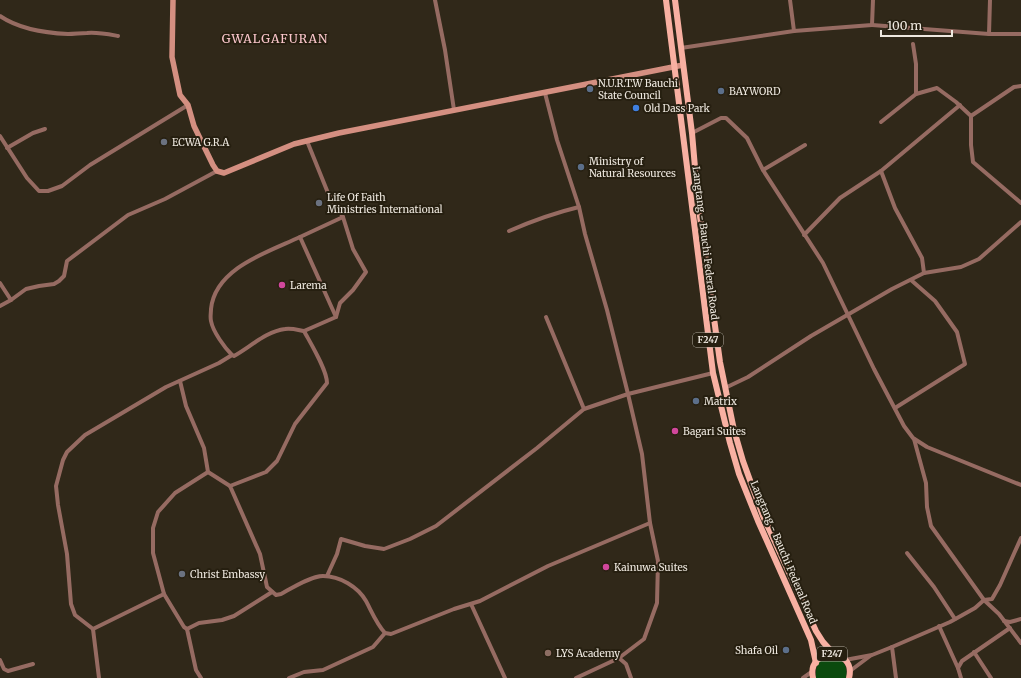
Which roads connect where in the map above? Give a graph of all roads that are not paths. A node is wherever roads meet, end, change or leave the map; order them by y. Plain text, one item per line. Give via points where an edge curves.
1 (173, 0) edge
2 (435, 0) edge
3 (666, 0) edge
4 (675, 0) edge
5 (790, 0) edge
6 (873, 0) edge
7 (990, 0) edge
8 (1, 17) edge
9 (872, 25) junction
10 (794, 31) junction
11 (990, 34) junction
12 (1021, 34) edge
13 (118, 36) dead end
14 (913, 44) dead end
15 (681, 48) junction
16 (683, 65) junction
17 (674, 67) junction
18 (1021, 86) edge
19 (545, 93) junction
20 (916, 94) junction
21 (188, 105) junction
22 (960, 105) junction
23 (454, 110) junction
24 (971, 116) junction
25 (881, 122) dead end
26 (45, 129) dead end
27 (692, 133) junction
28 (0, 136) edge
29 (307, 141) junction
30 (805, 145) dead end
31 (7, 148) junction
32 (217, 170) junction
33 (763, 170) junction
34 (881, 171) junction
35 (1021, 203) edge
36 (578, 207) junction
37 (343, 217) junction
38 (1021, 222) edge
39 (509, 231) dead end
40 (804, 235) junction
41 (300, 237) junction
42 (924, 273) junction
43 (911, 280) junction
44 (0, 283) edge
45 (11, 300) junction
46 (0, 306) edge
47 (848, 315) junction
48 (336, 317) junction
49 (546, 317) dead end
50 (304, 331) junction
51 (232, 355) junction
52 (713, 372) junction
53 (180, 381) junction
54 (725, 388) junction
55 (628, 394) junction
56 (895, 408) junction
57 (584, 409) junction
58 (913, 438) junction
59 (208, 472) junction
60 (1021, 485) edge
61 (230, 486) junction
62 (650, 523) junction
63 (1021, 538) edge
64 (907, 553) dead end
65 (327, 576) junction
66 (272, 592) junction
67 (164, 594) junction
68 (984, 600) junction
69 (471, 604) junction
70 (955, 619) junction
71 (1021, 619) edge
72 (1004, 621) junction
73 (939, 626) junction
74 (1010, 628) junction
75 (92, 629) junction
76 (187, 629) junction
77 (384, 633) junction
78 (1021, 643) edge
79 (892, 647) junction
80 (974, 652) junction
81 (834, 654) junction
82 (872, 655) junction
83 (619, 658) junction
84 (0, 660) edge
85 (845, 660) junction
86 (816, 663) junction
87 (33, 664) dead end
88 (958, 668) junction
89 (813, 671) junction
90 (850, 671) junction
91 (99, 678) edge
92 (201, 678) edge
93 (289, 678) edge
94 (505, 678) edge
95 (576, 678) edge
96 (631, 678) edge
97 (804, 678) edge
98 (813, 678) edge
99 (850, 678) edge
100 (896, 678) edge
101 (961, 678) edge
102 (991, 678) edge

1 - 21 street via 172,57 180,95
2 - 23 street
3 - 17 main road, Langtang - Bauchi Federal Road / F247
4 - 15 main road, Langtang - Bauchi Federal Road / F247
5 - 10 street
6 - 9 street
7 - 11 street
8 - 13 street via 17,25 45,32 88,32
9 - 10 street
9 - 11 street
10 - 15 street
11 - 12 street
14 - 20 street
15 - 16 main road, Langtang - Bauchi Federal Road / F247
16 - 17 street
16 - 27 main road, Langtang - Bauchi Federal Road / F247
17 - 19 street
17 - 52 main road, Langtang - Bauchi Federal Road / F247
18 - 24 street via 1014,87
19 - 23 street
19 - 36 street
20 - 22 street via 937,88
20 - 25 street
21 - 31 street via 90,165 62,186 48,191 40,191 35,187
21 - 32 street via 194,126
22 - 24 street
22 - 34 street
23 - 29 street
24 - 35 street via 973,162
26 - 31 street
27 - 33 street via 721,118 726,118 747,138
27 - 54 main road, Langtang - Bauchi Federal Road / F247 via 698,202
28 - 31 street
29 - 32 street via 294,144 234,170
29 - 37 street via 328,193
30 - 33 street
32 - 45 street via 165,199 128,215 67,261 64,276 59,281 26,289
33 - 40 street
34 - 40 street via 840,198
34 - 42 street via 895,208 922,258
36 - 39 street via 550,214
36 - 55 street
37 - 41 street
37 - 48 street via 353,249 366,272 340,303
38 - 42 street via 979,259 961,267
40 - 47 street via 823,263
41 - 48 street
41 - 51 street via 246,262 216,290 212,299 212,325
42 - 43 street
43 - 47 street
43 - 56 street via 935,300 957,332 965,364
44 - 45 street
45 - 46 street
47 - 54 street via 748,377
47 - 56 street
48 - 50 street
49 - 57 street
50 - 51 street via 284,329
50 - 61 street via 327,383 295,424 277,461 266,472
51 - 53 street
52 - 55 street
52 - 86 main road, Langtang - Bauchi Federal Road / F247 via 740,474 811,640
53 - 59 street via 186,406 204,448
53 - 75 street via 85,435 67,452 63,460 56,486 68,554 71,604 75,615
54 - 81 main road, Langtang - Bauchi Federal Road / F247 via 743,461 763,516 816,631
55 - 57 street
55 - 62 street via 642,454
56 - 58 street
57 - 65 street via 436,526 384,549 341,539
58 - 60 street via 927,447
58 - 68 street via 926,483 931,526
59 - 61 street
59 - 67 street via 175,493 158,512 153,528 153,553
61 - 66 street via 260,554 267,587
62 - 69 street via 548,566
62 - 83 street via 658,561 657,603 644,639
63 - 68 street via 992,599
64 - 70 street
65 - 66 street via 308,580 276,595
65 - 77 street via 342,579 366,600 377,625
66 - 76 street via 234,616 199,623
67 - 75 street
67 - 76 street
68 - 70 street via 976,608
68 - 72 street
69 - 77 street via 391,634
69 - 94 street
70 - 73 street
71 - 72 street
72 - 74 street
73 - 79 street
73 - 88 street
74 - 78 street
74 - 80 street
75 - 91 street
76 - 92 street via 196,670
77 - 93 street via 373,647 323,670 304,672
79 - 82 street
79 - 100 street
80 - 88 street via 962,661
80 - 102 street
81 - 85 main road, F247
81 - 86 main road, F247 via 826,655
82 - 85 street
82 - 90 street
83 - 95 street
83 - 96 street via 626,664
84 - 87 street via 4,669 8,671
85 - 90 main road, F247
86 - 89 main road, F247
88 - 101 street
89 - 97 street
89 - 98 main road, F247
90 - 99 main road, F247

